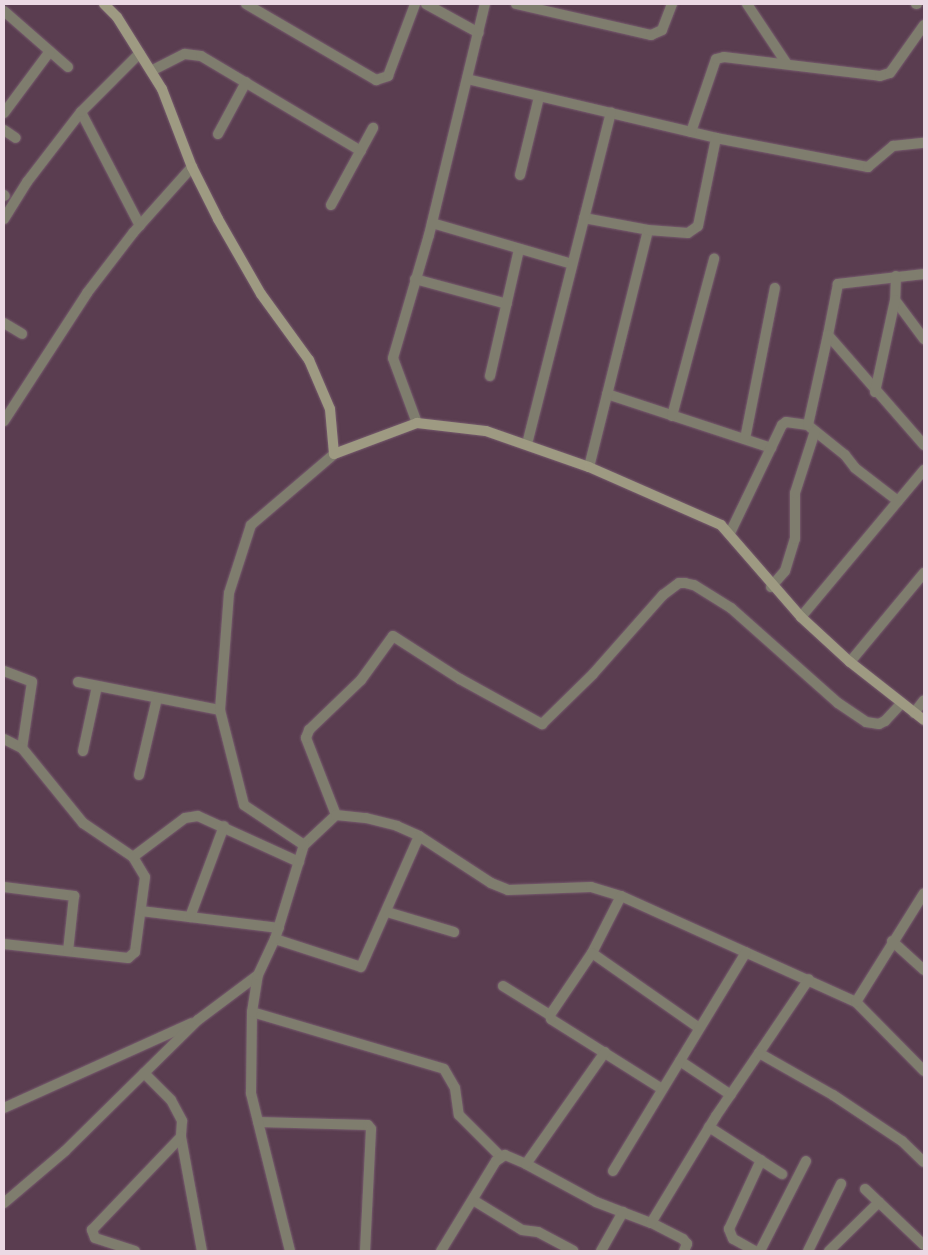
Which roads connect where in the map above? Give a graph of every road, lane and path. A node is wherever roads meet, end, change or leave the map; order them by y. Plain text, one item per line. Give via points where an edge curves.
1 (104, 4) edge
2 (246, 4) edge
3 (415, 4) edge
4 (426, 4) edge
5 (485, 4) edge
6 (516, 4) edge
7 (562, 4) edge
8 (672, 4) edge
9 (747, 4) edge
10 (4, 11) edge
11 (559, 15) junction
12 (923, 30) edge
13 (479, 33) junction
14 (50, 51) junction
15 (140, 53) junction
16 (787, 64) junction
17 (68, 67) dead end
18 (151, 71) junction
19 (467, 79) junction
20 (246, 82) junction
21 (539, 97) junction
22 (81, 112) junction
23 (611, 112) junction
24 (4, 113) edge
25 (373, 128) dead end
26 (4, 130) edge
27 (691, 132) junction
28 (218, 134) dead end
29 (16, 138) dead end
30 (716, 138) junction
31 (924, 141) edge
32 (360, 150) junction
33 (192, 166) junction
34 (520, 175) dead end
35 (331, 205) dead end
36 (584, 218) junction
37 (4, 219) edge
38 (432, 224) junction
39 (140, 226) junction
40 (648, 230) junction
41 (519, 249) junction
42 (714, 260) dead end
43 (572, 264) junction
44 (924, 274) edge
45 (896, 276) junction
46 (416, 279) junction
47 (775, 288) dead end
48 (895, 300) junction
49 (507, 304) junction
50 (4, 323) edge
51 (22, 334) dead end
52 (828, 335) junction
53 (924, 338) edge
54 (490, 376) dead end
55 (875, 392) junction
56 (607, 394) junction
57 (4, 399) edge
58 (14, 405) junction
59 (672, 416) junction
60 (4, 420) edge
61 (417, 423) junction
62 (812, 428) junction
63 (745, 439) junction
64 (527, 444) junction
65 (924, 445) edge
66 (771, 448) junction
67 (334, 454) junction
68 (589, 466) junction
69 (924, 470) edge
70 (898, 502) junction
71 (730, 533) junction
72 (924, 573) edge
73 (772, 587) junction
74 (801, 617) junction
75 (850, 662) junction
76 (4, 671) edge
77 (78, 682) dead end
78 (98, 686) junction
79 (157, 698) junction
80 (924, 700) edge
81 (901, 704) junction
82 (220, 710) junction
83 (914, 713) junction
84 (924, 720) edge
85 (4, 739) edge
86 (22, 748) junction
87 (83, 751) dead end
88 (139, 775) dead end
89 (336, 815) junction
90 (224, 826) junction
91 (419, 836) junction
92 (304, 845) junction
93 (133, 857) junction
94 (299, 862) junction
95 (4, 887) edge
96 (924, 893) edge
97 (621, 896) junction
98 (141, 911) junction
99 (387, 912) junction
100 (190, 917) junction
101 (279, 928) junction
102 (454, 932) dead end
103 (275, 939) junction
104 (892, 940) junction
105 (4, 944) edge
106 (68, 951) junction
107 (746, 952) junction
108 (592, 953) junction
109 (924, 970) edge
110 (258, 975) junction
111 (809, 979) junction
112 (503, 986) dead end
113 (856, 1002) junction
114 (252, 1012) junction
115 (550, 1015) junction
116 (198, 1020) junction
117 (699, 1028) junction
118 (605, 1052) junction
119 (759, 1053) junction
120 (680, 1061) junction
121 (924, 1071) edge
122 (144, 1074) junction
123 (662, 1090) junction
124 (731, 1095) junction
125 (4, 1108) edge
126 (258, 1122) junction
127 (709, 1127) junction
128 (181, 1137) junction
129 (500, 1156) junction
130 (761, 1160) junction
131 (806, 1161) dead end
132 (924, 1162) edge
133 (526, 1164) junction
134 (613, 1171) dead end
135 (782, 1174) dead end
136 (841, 1184) dead end
137 (865, 1189) dead end
138 (473, 1200) junction
139 (878, 1202) junction
140 (4, 1203) edge
141 (623, 1212) junction
142 (651, 1223) junction
143 (924, 1245) edge
144 (135, 1251) edge
145 (202, 1251) edge
146 (290, 1251) edge
147 (365, 1251) edge
148 (442, 1251) edge
149 (573, 1251) edge
150 (601, 1251) edge
151 (684, 1251) edge
152 (754, 1251) edge
153 (810, 1251) edge
154 (829, 1251) edge

1 - 15 main road via 117,17
2 - 3 street via 376,80 388,76
4 - 13 street
5 - 13 street
6 - 11 street
7 - 11 street
8 - 11 street via 662,30 651,36
9 - 16 street
10 - 14 street
12 - 16 street via 890,73 880,76
13 - 19 street
14 - 17 street
14 - 24 street
15 - 18 main road
15 - 22 street
16 - 27 street via 724,57 716,59
18 - 20 street via 185,54 192,54
18 - 33 main road via 162,89
19 - 21 street
19 - 38 street
20 - 28 street
20 - 32 street
21 - 23 street
21 - 34 street
22 - 37 street via 27,182
22 - 39 street
23 - 27 street
23 - 36 street
25 - 32 street
26 - 29 street
27 - 30 street
30 - 31 street via 868,167 893,146
30 - 40 street via 698,226 688,233
32 - 35 street
33 - 39 street
33 - 67 main road via 261,294 309,360 330,409
36 - 40 street
36 - 43 street
38 - 41 street
38 - 46 street
39 - 58 street via 76,308
40 - 56 street
41 - 43 street
41 - 49 street
42 - 59 street
43 - 64 street
44 - 45 street
45 - 48 street
45 - 52 street via 838,284
46 - 49 street
46 - 61 street via 393,358
47 - 63 street
48 - 53 street
48 - 55 street
49 - 54 street
50 - 51 street
52 - 55 street
52 - 62 street
55 - 65 street
56 - 59 street
56 - 68 street
57 - 58 street
58 - 60 street
59 - 63 street
61 - 64 main road via 486,431
61 - 67 main road
62 - 66 street via 786,422
62 - 70 street
62 - 73 street via 795,493 795,539 785,571
63 - 66 street
64 - 68 main road
66 - 71 street
67 - 82 street via 251,525 229,593
68 - 71 main road via 721,525
69 - 70 street
70 - 74 street
71 - 73 main road
72 - 75 street
73 - 74 main road
74 - 75 main road
75 - 81 main road
76 - 86 street via 32,682
77 - 78 street
78 - 79 street
78 - 87 street
79 - 82 street
79 - 88 street
80 - 83 street
81 - 83 main road
81 - 89 street via 885,721 879,724 866,722 838,703 731,608 694,585 685,583 679,583 663,595 593,674 542,724 460,679 393,636 360,680 310,730 306,738
82 - 92 street via 244,805
83 - 84 main road
85 - 86 street
86 - 93 street via 83,823
89 - 91 street via 397,826
89 - 92 street
90 - 93 street via 198,816 185,818
90 - 94 street
90 - 100 street
91 - 97 street via 491,883 508,890 591,887
91 - 99 street
92 - 94 street
93 - 98 street via 145,877
94 - 101 street
95 - 106 street via 74,896
96 - 104 street
97 - 107 street
97 - 108 street
98 - 100 street
98 - 106 street via 132,956
99 - 102 street
99 - 103 street via 361,967
100 - 101 street
101 - 103 street
103 - 110 street
104 - 109 street
104 - 113 street
105 - 106 street
107 - 111 street
107 - 117 street
108 - 115 street
108 - 117 street
110 - 114 street
110 - 116 street
111 - 113 street
111 - 119 street
112 - 115 street
113 - 121 street
114 - 126 street via 251,1094
114 - 129 street via 444,1069 455,1088 459,1115
115 - 118 street via 551,1019
116 - 122 street
116 - 125 street
117 - 120 street
118 - 123 street
118 - 133 street
119 - 124 street
119 - 132 street via 833,1095 902,1141
120 - 123 street
120 - 124 street
122 - 128 street via 178,1109 182,1121
122 - 140 street
123 - 134 street
124 - 127 street
126 - 146 street
126 - 147 street via 368,1125
127 - 130 street
127 - 142 street
128 - 144 street via 92,1230 96,1238
128 - 145 street
129 - 133 street
129 - 138 street
130 - 135 street
130 - 152 street via 729,1229 733,1239
131 - 152 street
133 - 141 street via 588,1199
136 - 153 street
137 - 139 street
138 - 148 street
138 - 149 street via 522,1230 538,1232
139 - 143 street
139 - 154 street
141 - 142 street
141 - 150 street
142 - 151 street via 683,1239 687,1244

